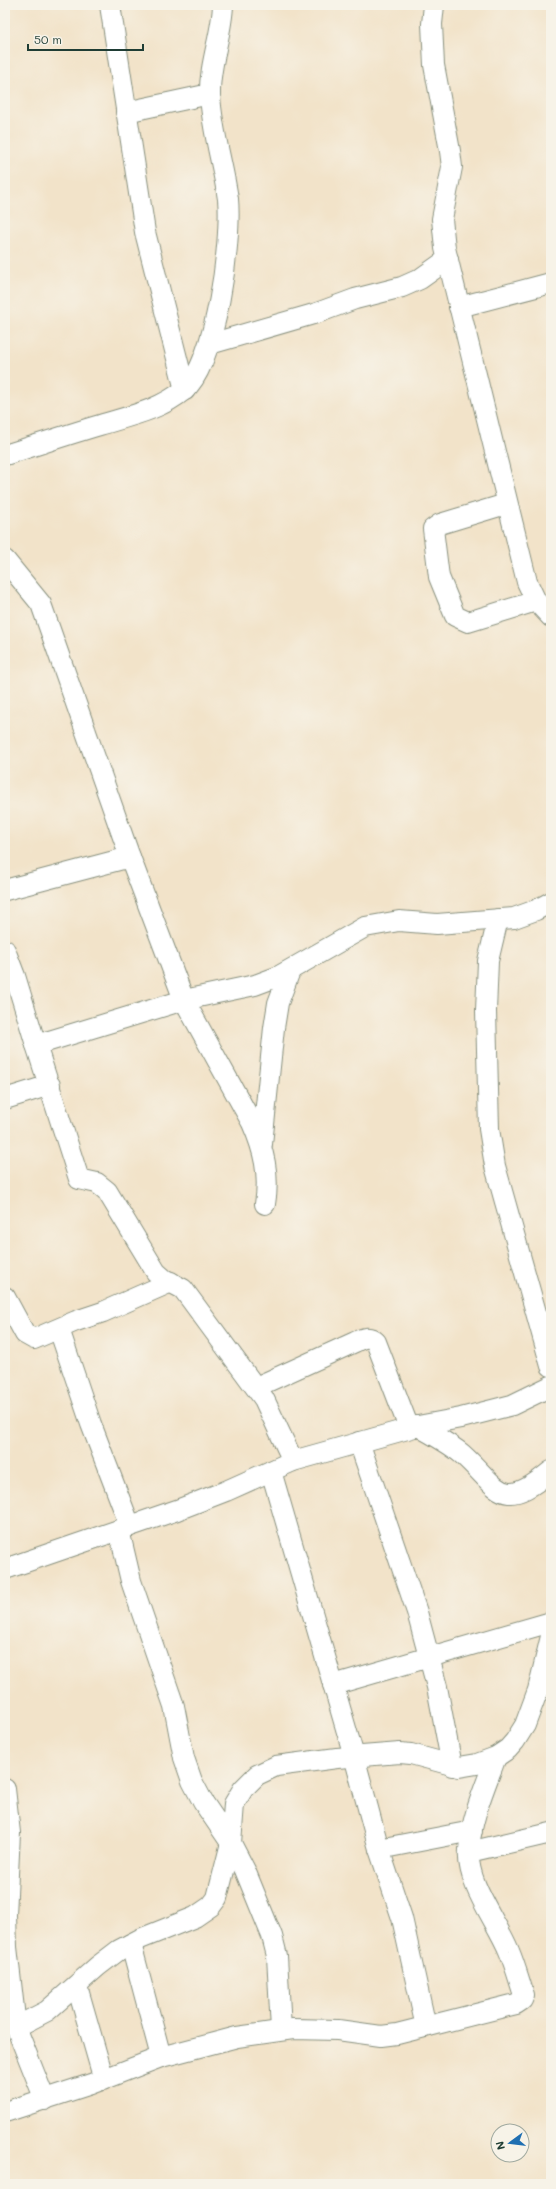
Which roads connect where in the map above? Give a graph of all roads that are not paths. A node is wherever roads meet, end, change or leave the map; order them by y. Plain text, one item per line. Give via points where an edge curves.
1 (110, 5) edge
2 (223, 5) edge
3 (434, 5) edge
4 (210, 94) junction
5 (126, 112) junction
6 (448, 260) junction
7 (551, 283) edge
8 (459, 307) junction
9 (210, 344) junction
10 (185, 390) junction
11 (5, 454) edge
12 (506, 504) junction
13 (5, 560) edge
14 (536, 601) junction
15 (551, 617) edge
16 (130, 857) junction
17 (5, 890) edge
18 (551, 902) edge
19 (498, 919) junction
20 (5, 950) edge
21 (290, 970) junction
22 (184, 1000) junction
23 (36, 1045) junction
24 (50, 1085) junction
25 (5, 1099) edge
26 (262, 1144) junction
27 (265, 1204) dead end
28 (171, 1282) junction
29 (5, 1297) edge
30 (60, 1329) junction
31 (551, 1366) edge
32 (551, 1386) edge
33 (256, 1387) junction
34 (414, 1427) junction
35 (359, 1442) junction
36 (293, 1461) junction
37 (271, 1471) junction
38 (551, 1471) edge
39 (124, 1528) junction
40 (5, 1569) edge
41 (551, 1622) edge
42 (551, 1636) edge
43 (430, 1657) junction
44 (333, 1685) junction
45 (354, 1756) junction
46 (496, 1757) junction
47 (452, 1766) junction
48 (5, 1790) edge
49 (472, 1831) junction
50 (551, 1832) edge
51 (231, 1843) junction
52 (379, 1849) junction
53 (469, 1852) junction
54 (130, 1944) junction
55 (77, 1986) junction
56 (16, 2027) junction
57 (426, 2027) junction
58 (281, 2030) junction
59 (162, 2058) junction
60 (104, 2080) junction
61 (45, 2100) junction
62 (5, 2112) edge

1 - 5 street
2 - 4 street
3 - 6 street via 434,65 452,167 442,219
4 - 5 street
4 - 9 street via 228,199 228,228 226,263
5 - 10 street via 145,232
6 - 8 street
6 - 9 street via 420,279 402,287
7 - 8 street
8 - 12 street
9 - 10 street via 196,374
10 - 11 street via 166,403 139,414
12 - 14 street via 527,582
12 - 14 street via 440,524 433,529 442,587 455,616 468,622
13 - 16 street via 41,604
14 - 15 street
16 - 17 street
16 - 22 street
18 - 19 street via 514,918
19 - 21 street via 437,924 399,921 365,927
19 - 31 street via 488,961 486,1011 489,1129 495,1166
20 - 23 street
21 - 22 street via 255,985
21 - 26 street via 278,1003
22 - 23 street
22 - 26 street
23 - 24 street
24 - 25 street
24 - 28 street via 79,1179 97,1183 107,1190 156,1272
26 - 27 street via 268,1189
28 - 30 street
28 - 33 street via 183,1289
29 - 30 street via 28,1338 42,1337
30 - 39 street
32 - 34 street via 512,1405
33 - 34 street via 366,1337 372,1338
33 - 36 street
34 - 35 street
34 - 38 street via 453,1447 501,1492 510,1493 533,1486
35 - 36 street
35 - 43 street
36 - 37 street
37 - 39 street via 226,1491
37 - 44 street
39 - 40 street
39 - 51 street via 131,1581 174,1706 184,1758 203,1802
41 - 43 street
42 - 46 street via 538,1690 525,1725 515,1741
43 - 44 street
43 - 47 street
44 - 45 street
45 - 47 street via 405,1753
45 - 51 street via 276,1766 256,1775 242,1789 234,1804
45 - 52 street
46 - 47 street via 477,1764
46 - 49 street via 473,1821
48 - 56 street via 10,1833 7,1947
49 - 52 street
49 - 53 street
50 - 53 street
51 - 54 street via 217,1898 211,1906 195,1917
51 - 58 street via 248,1876 272,1936 277,1956
52 - 57 street via 410,1944
53 - 57 street via 472,1871 481,1896 509,1951 524,1994 522,2000 516,2004
54 - 55 street via 98,1966
54 - 59 street
55 - 56 street via 47,2011
55 - 60 street
56 - 61 street
57 - 58 street via 381,2036 338,2030
58 - 59 street via 237,2037
59 - 60 street
60 - 61 street
61 - 62 street

